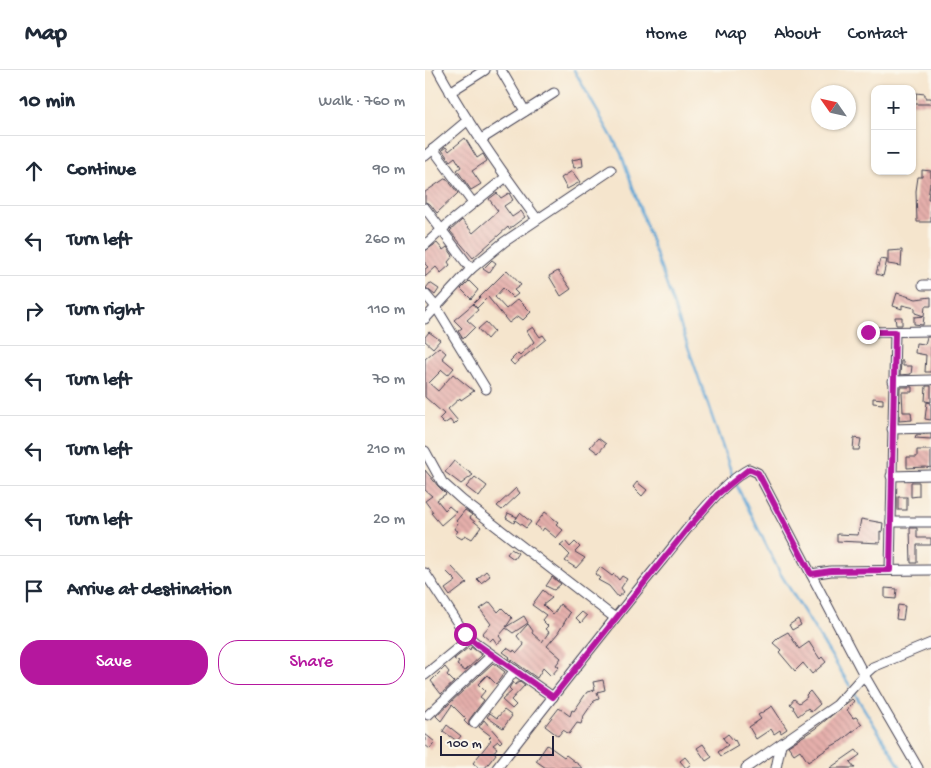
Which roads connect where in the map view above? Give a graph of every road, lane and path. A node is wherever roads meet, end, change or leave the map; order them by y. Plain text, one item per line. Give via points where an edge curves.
1 (438, 70) edge
2 (485, 70) edge
3 (501, 70) edge
4 (450, 92) junction
5 (554, 93) dead end
6 (525, 111) junction
7 (468, 120) junction
8 (480, 140) junction
9 (433, 149) junction
10 (425, 156) edge
11 (611, 170) dead end
12 (506, 177) junction
13 (473, 203) junction
14 (425, 208) edge
15 (537, 219) junction
16 (442, 229) junction
17 (425, 245) edge
18 (471, 268) junction
19 (425, 294) edge
20 (436, 307) junction
21 (425, 319) edge
22 (931, 331) edge
23 (868, 332) dead end
24 (895, 332) junction
25 (931, 380) edge
26 (893, 381) junction
27 (486, 389) dead end
28 (931, 428) edge
29 (892, 429) junction
30 (425, 451) edge
31 (931, 475) edge
32 (891, 476) junction
33 (891, 522) junction
34 (931, 522) edge
35 (890, 570) junction
36 (931, 570) edge
37 (425, 573) edge
38 (811, 574) junction
39 (615, 618) junction
40 (470, 638) junction
41 (931, 643) edge
42 (492, 655) junction
43 (515, 670) junction
44 (425, 675) edge
45 (864, 675) junction
46 (553, 697) junction
47 (428, 715) dead end
48 (474, 724) dead end
49 (781, 744) junction
50 (497, 768) edge
51 (747, 768) edge
52 (776, 768) edge
53 (918, 768) edge

1 - 4 street
2 - 4 street
3 - 6 street
4 - 7 street
5 - 6 street
6 - 8 street
7 - 8 street
7 - 9 street
8 - 12 street
9 - 10 street
9 - 13 street
11 - 15 street
12 - 13 street
12 - 15 street
13 - 16 street
14 - 16 street
15 - 18 street
16 - 17 street
16 - 18 street
18 - 20 street
19 - 20 street
20 - 21 street
20 - 27 street
22 - 24 street
23 - 24 street
24 - 26 street
25 - 26 street
26 - 29 street
28 - 29 street
29 - 32 street
30 - 39 street via 442,482 462,500
31 - 32 street
32 - 33 street
33 - 34 street
33 - 35 street
35 - 36 street
35 - 38 street
37 - 40 street
38 - 39 street via 758,473 749,469 718,494
38 - 45 street
39 - 46 street
40 - 42 street
40 - 44 street
41 - 45 street
42 - 43 street
42 - 47 street
43 - 46 street
43 - 48 street
45 - 49 street via 837,705
45 - 53 street
46 - 50 street
49 - 51 street
49 - 52 street

